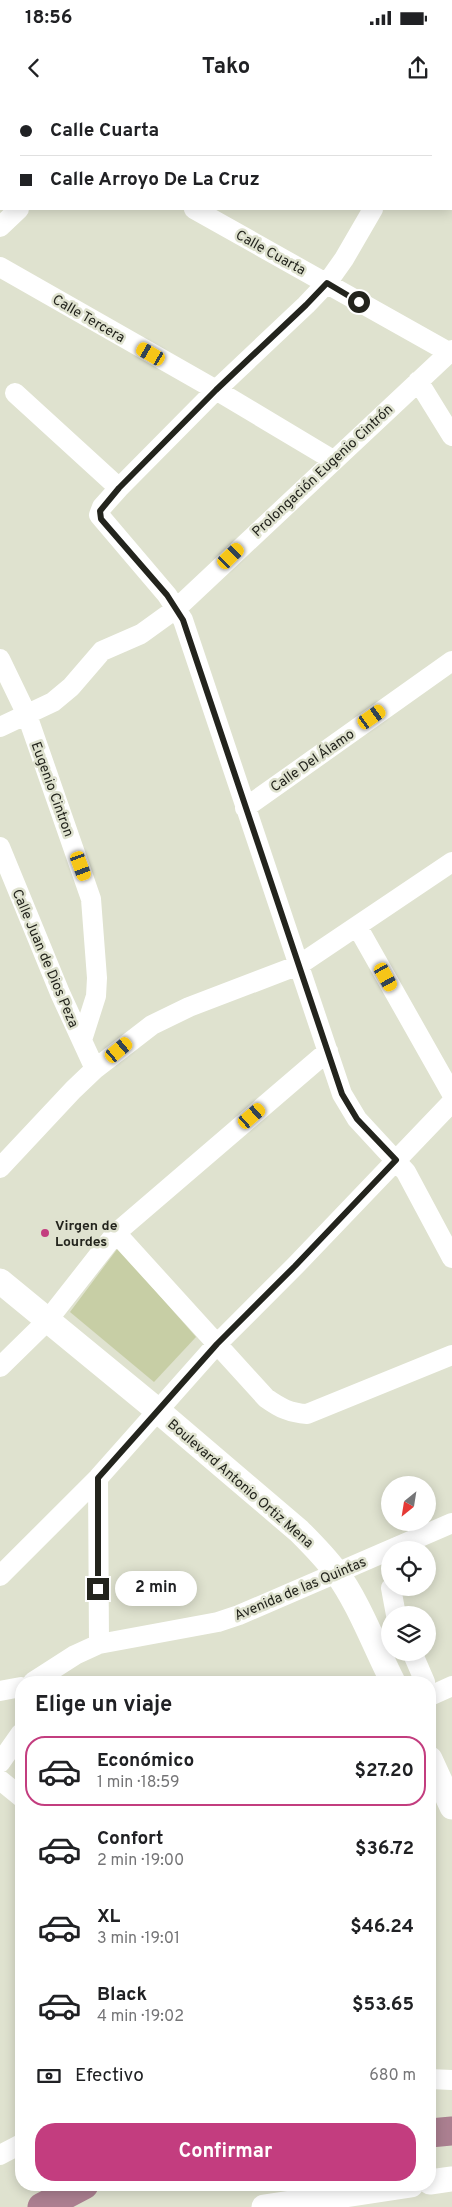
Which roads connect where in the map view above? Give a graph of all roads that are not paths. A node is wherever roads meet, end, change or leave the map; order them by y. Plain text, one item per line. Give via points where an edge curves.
1 (18, 210) edge
2 (196, 210) edge
3 (372, 210) edge
4 (0, 227) edge
5 (0, 267) edge
6 (327, 283) junction
7 (451, 352) edge
8 (418, 381) junction
9 (216, 390) junction
10 (15, 393) dead end
11 (452, 436) edge
12 (333, 460) junction
13 (119, 488) junction
14 (177, 608) junction
15 (0, 659) edge
16 (452, 661) edge
17 (27, 716) junction
18 (0, 727) edge
19 (245, 808) junction
20 (0, 847) edge
21 (452, 862) edge
22 (357, 926) junction
23 (299, 965) junction
24 (82, 1040) junction
25 (328, 1051) junction
26 (95, 1069) junction
27 (452, 1094) edge
28 (452, 1102) edge
29 (396, 1160) junction
30 (0, 1168) edge
31 (116, 1233) junction
32 (452, 1258) edge
33 (0, 1281) edge
34 (47, 1321) junction
35 (217, 1344) junction
36 (452, 1355) edge
37 (0, 1368) edge
38 (157, 1410) junction
39 (98, 1478) junction
40 (452, 1523) edge
41 (412, 1541) edge
42 (381, 1554) edge
43 (336, 1572) junction
44 (0, 1576) edge
45 (99, 1644) junction
46 (416, 1661) edge
47 (43, 1676) edge
48 (389, 1676) edge
49 (422, 1676) edge
50 (452, 1686) edge
51 (15, 1688) edge
52 (436, 1690) edge
53 (0, 1691) edge
54 (15, 1742) edge
55 (0, 1763) edge
56 (0, 1780) edge
57 (441, 1783) edge
58 (15, 1792) edge
59 (452, 1807) edge
60 (436, 2079) edge
61 (452, 2080) edge
62 (15, 2147) edge
63 (0, 2155) edge
64 (452, 2179) edge
65 (436, 2181) edge
66 (371, 2191) edge
67 (264, 2207) edge

1 - 4 street
2 - 6 street, Calle Cuarta
3 - 6 street
5 - 9 street, Calle Tercera
6 - 7 street, Calle Cuarta
6 - 9 street
7 - 8 street, Prolongación Eugenio Cintrón
8 - 11 street
8 - 12 street, Prolongación Eugenio Cintrón
9 - 12 street, Calle Tercera
9 - 13 street
10 - 13 street
12 - 14 street, Prolongación Eugenio Cintrón
13 - 14 street via 100,511 101,519
14 - 17 street, Prolongación Eugenio Cintrón via 141,634 102,651 62,696
14 - 19 street
15 - 17 street, Eugenio Cintron
16 - 19 street, Calle Del Álamo
17 - 18 street, Prolongación Eugenio Cintrón
17 - 24 street, Eugenio Cintron via 92,900 96,996
19 - 23 street
20 - 24 street, Calle Juan de Dios Peza
21 - 22 street
22 - 23 street
22 - 27 street
23 - 25 street
23 - 26 street via 169,1016 130,1040
24 - 26 street, Calle Juan de Dios Peza
25 - 29 street via 348,1106
25 - 31 street
26 - 30 street
28 - 29 street
29 - 32 street via 416,1188
29 - 35 street
31 - 34 street
31 - 35 street
33 - 34 main road, Boulevard Antonio Ortiz Mena
34 - 37 street
34 - 38 main road, Boulevard Antonio Ortiz Mena
35 - 36 street via 266,1398 281,1409 307,1414
35 - 38 street
38 - 39 street
38 - 43 main road, Boulevard Antonio Ortiz Mena via 299,1531
39 - 44 street
39 - 45 street
40 - 41 street, Avenida de las Quintas
42 - 43 street, Avenida de las Quintas
43 - 45 street, Avenida de las Quintas via 258,1608 218,1622
43 - 48 main road, Boulevard Antonio Ortiz Mena
45 - 47 street, Avenida de las Quintas
46 - 49 street
50 - 52 street
51 - 53 street
54 - 55 street
56 - 58 street
57 - 59 main road
60 - 61 street
62 - 63 street
64 - 65 main road
66 - 67 main road

